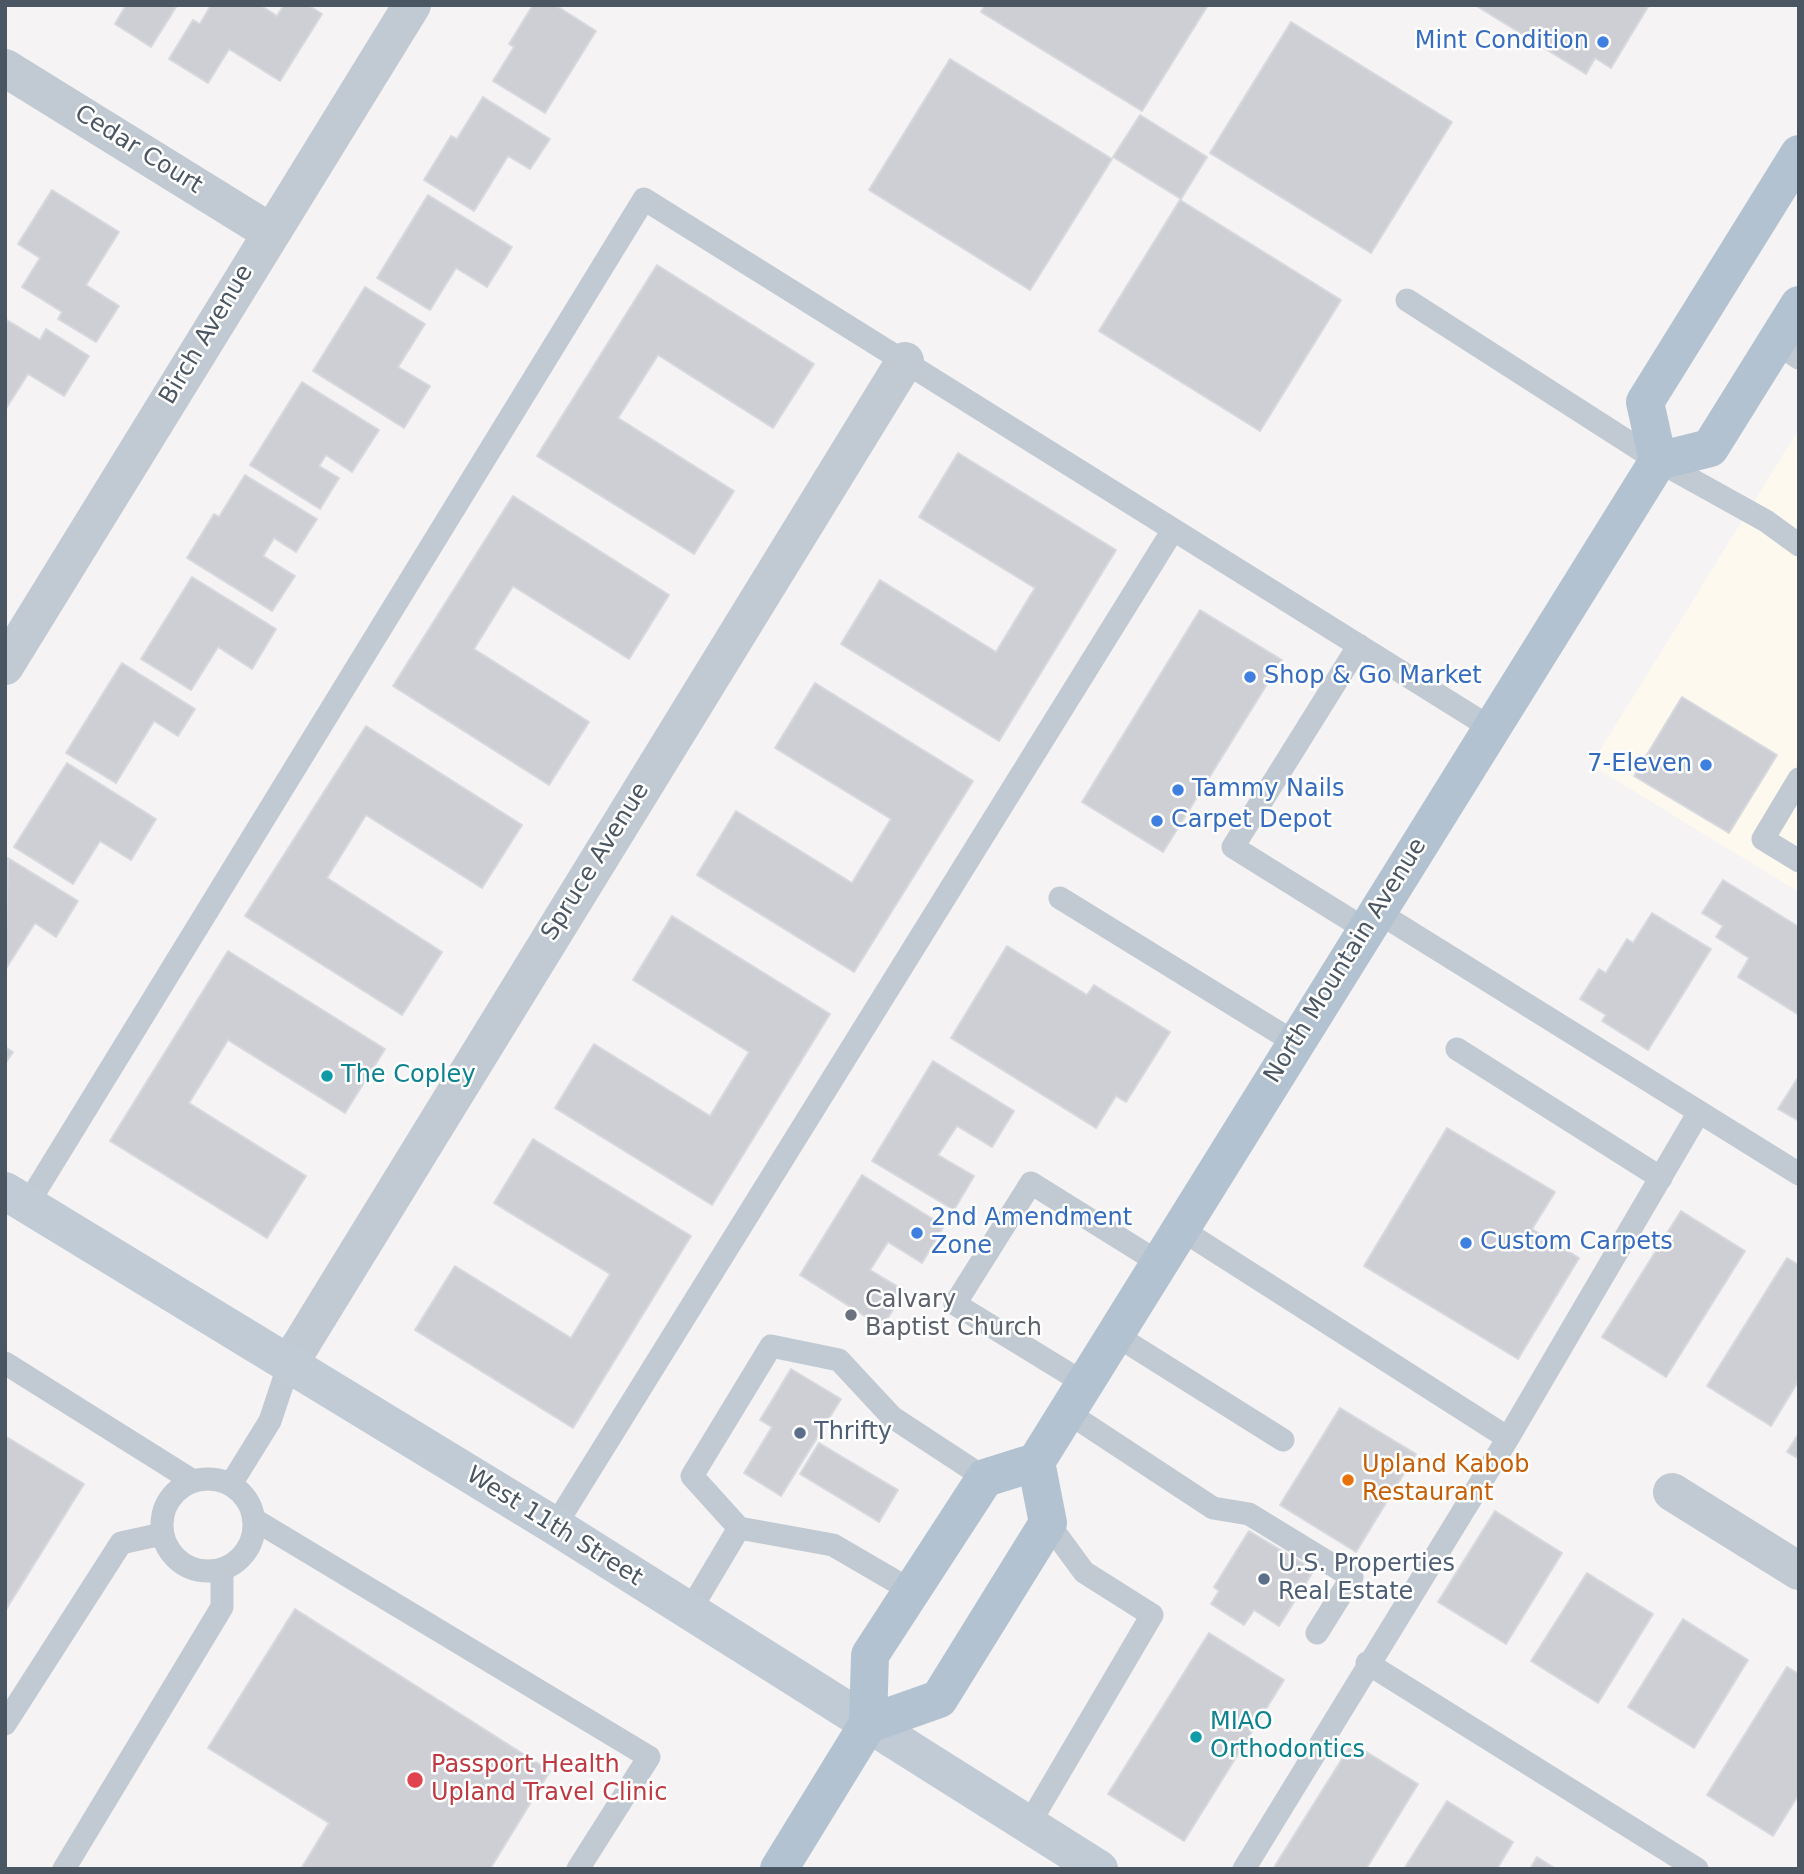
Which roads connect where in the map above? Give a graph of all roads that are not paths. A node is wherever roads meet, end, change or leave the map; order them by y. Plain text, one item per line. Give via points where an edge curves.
1 (412, 5) edge
2 (5, 68) edge
3 (1799, 154) edge
4 (270, 232) junction
5 (1407, 300) dead end
6 (1799, 305) edge
7 (1787, 350) edge
8 (905, 361) junction
9 (1658, 461) junction
10 (1173, 530) junction
11 (1799, 545) edge
12 (1359, 645) junction
13 (5, 666) edge
14 (1490, 727) junction
15 (1799, 779) edge
16 (1799, 861) edge
17 (1060, 898) dead end
18 (1371, 920) junction
19 (1294, 1042) junction
20 (1457, 1049) dead end
21 (1699, 1112) junction
22 (1799, 1174) edge
23 (1661, 1178) junction
24 (16, 1198) edge
25 (1179, 1228) junction
26 (1158, 1262) junction
27 (1114, 1334) junction
28 (5, 1363) edge
29 (289, 1364) junction
30 (1075, 1398) junction
31 (1508, 1438) junction
32 (1283, 1440) dead end
33 (1036, 1462) junction
34 (985, 1478) junction
35 (193, 1481) junction
36 (231, 1484) junction
37 (1672, 1492) dead end
38 (255, 1520) junction
39 (1048, 1523) junction
40 (555, 1526) junction
41 (739, 1528) junction
42 (162, 1534) junction
43 (222, 1569) junction
44 (1799, 1571) edge
45 (912, 1591) junction
46 (689, 1612) junction
47 (1317, 1633) dead end
48 (1367, 1663) junction
49 (5, 1724) edge
50 (868, 1724) junction
51 (1029, 1824) junction
52 (64, 1869) edge
53 (578, 1869) edge
54 (779, 1869) edge
55 (1099, 1869) edge
56 (1244, 1869) edge
57 (1697, 1869) edge

1 - 4 street, Birch Avenue
2 - 4 street, Cedar Court
3 - 9 main road via 1645,402
4 - 13 street, Birch Avenue
5 - 9 lane
6 - 7 main road
7 - 9 main road via 1710,448
8 - 10 lane
8 - 24 lane via 644,200
8 - 29 street, Spruce Avenue
9 - 11 lane via 1766,521
9 - 14 main road, North Mountain Avenue
10 - 12 lane
10 - 40 lane
12 - 14 lane
12 - 18 lane via 1233,847
14 - 18 main road, North Mountain Avenue
15 - 16 lane via 1763,839
17 - 19 lane
18 - 19 main road, North Mountain Avenue
18 - 21 lane
19 - 25 main road, North Mountain Avenue
20 - 23 lane
21 - 22 lane
21 - 23 lane
23 - 31 lane
24 - 29 street, West 11th Street
25 - 26 main road, North Mountain Avenue
25 - 31 lane
26 - 27 main road, North Mountain Avenue
26 - 30 lane via 1031,1183 955,1304
27 - 30 main road, North Mountain Avenue
27 - 32 lane
28 - 35 lane
29 - 36 lane via 270,1421
29 - 40 street, West 11th Street
30 - 33 main road, North Mountain Avenue
30 - 47 lane via 1213,1508 1249,1514 1352,1577
31 - 48 lane
33 - 34 main road
33 - 39 main road
34 - 41 lane via 892,1417 839,1360 771,1346 692,1476
34 - 45 main road
35 - 36 lane via 206,1478
35 - 42 lane via 171,1496
36 - 38 lane via 251,1505
37 - 44 street
38 - 43 lane via 248,1550
38 - 53 lane via 649,1758
39 - 50 main road via 939,1699
39 - 51 lane via 1084,1572 1153,1615
40 - 46 street, West 11th Street
41 - 45 lane via 833,1545
41 - 46 lane
42 - 43 lane via 168,1549 185,1564 207,1571
42 - 49 lane via 121,1543
43 - 52 lane via 222,1607
45 - 50 main road via 870,1655
46 - 50 street, West 11th Street
48 - 56 lane
48 - 57 lane
50 - 51 street, West 11th Street
50 - 54 main road
51 - 55 street, West 11th Street

